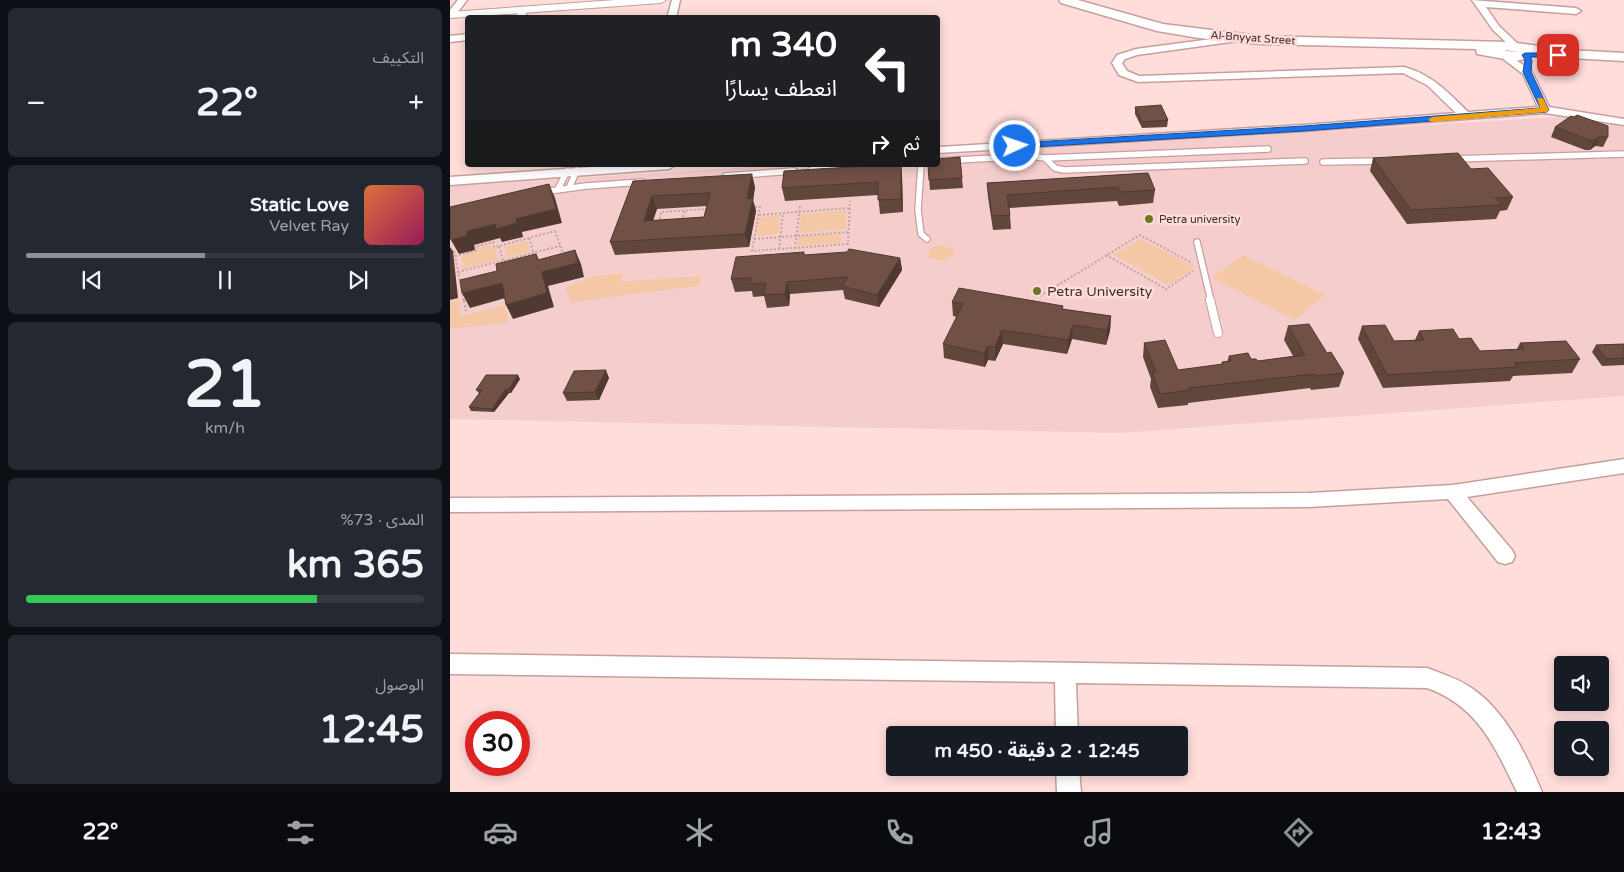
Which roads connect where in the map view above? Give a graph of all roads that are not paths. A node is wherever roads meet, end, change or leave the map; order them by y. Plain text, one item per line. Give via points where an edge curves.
1 (462, 0) edge
2 (661, 0) edge
3 (676, 0) edge
4 (1064, 0) edge
5 (1477, 2) edge
6 (1576, 11) dead end
7 (521, 14) edge
8 (451, 15) edge
9 (672, 15) edge
10 (1162, 28) junction
11 (1496, 28) junction
12 (465, 37) edge
13 (450, 38) edge
14 (1242, 38) junction
15 (1156, 48) junction
16 (1501, 50) junction
17 (1521, 51) junction
18 (1624, 57) edge
19 (1527, 72) junction
20 (1545, 110) junction
21 (1466, 117) junction
22 (1624, 122) edge
23 (1268, 149) dead end
24 (940, 150) edge
25 (1169, 152) junction
26 (1624, 154) edge
27 (1045, 158) junction
28 (1442, 160) edge
29 (940, 161) edge
30 (1306, 161) dead end
31 (1392, 161) edge
32 (1323, 162) dead end
33 (1176, 166) junction
34 (613, 167) edge
35 (847, 167) edge
36 (921, 167) edge
37 (572, 171) junction
38 (718, 176) edge
39 (450, 181) edge
40 (652, 181) edge
41 (569, 188) junction
42 (558, 190) junction
43 (533, 194) edge
44 (927, 239) dead end
45 (1197, 242) dead end
46 (1218, 333) dead end
47 (1624, 466) edge
48 (1453, 492) junction
49 (450, 505) edge
50 (1505, 556) dead end
51 (450, 664) edge
52 (1065, 672) junction
53 (1067, 726) edge
54 (1068, 776) edge
55 (1069, 792) edge
56 (1530, 792) edge

1 - 8 street
2 - 7 street
3 - 9 street
4 - 10 main road, Al-Bnyyat Street
5 - 6 street
5 - 11 street
7 - 8 street
10 - 14 main road, Al-Bnyyat Street
10 - 15 street
11 - 16 street
11 - 17 street
12 - 13 street
14 - 15 street
14 - 16 main road, Al-Bnyyat Street
15 - 21 street via 1129,54 1117,63 1123,73 1138,79 1404,70 1436,87
16 - 17 main road, Al-Bnyyat Street via 1516,57
16 - 19 street
17 - 18 main road
17 - 19 street via 1528,60
19 - 20 street
20 - 21 street
20 - 22 street
21 - 24 street
23 - 25 lane
25 - 27 lane
25 - 33 lane
26 - 28 lane
27 - 29 lane
27 - 33 lane via 1055,168 1064,170
30 - 33 lane
31 - 32 lane
34 - 37 street
35 - 38 lane
36 - 44 lane via 918,210 921,234
37 - 39 street
37 - 41 lane
37 - 42 lane
40 - 41 lane
41 - 42 lane
42 - 43 lane
45 - 46 lane
47 - 48 street
48 - 49 street via 1299,500
48 - 50 street
51 - 52 street
52 - 53 street
52 - 56 street via 1428,678 1456,688 1484,711
54 - 55 street

